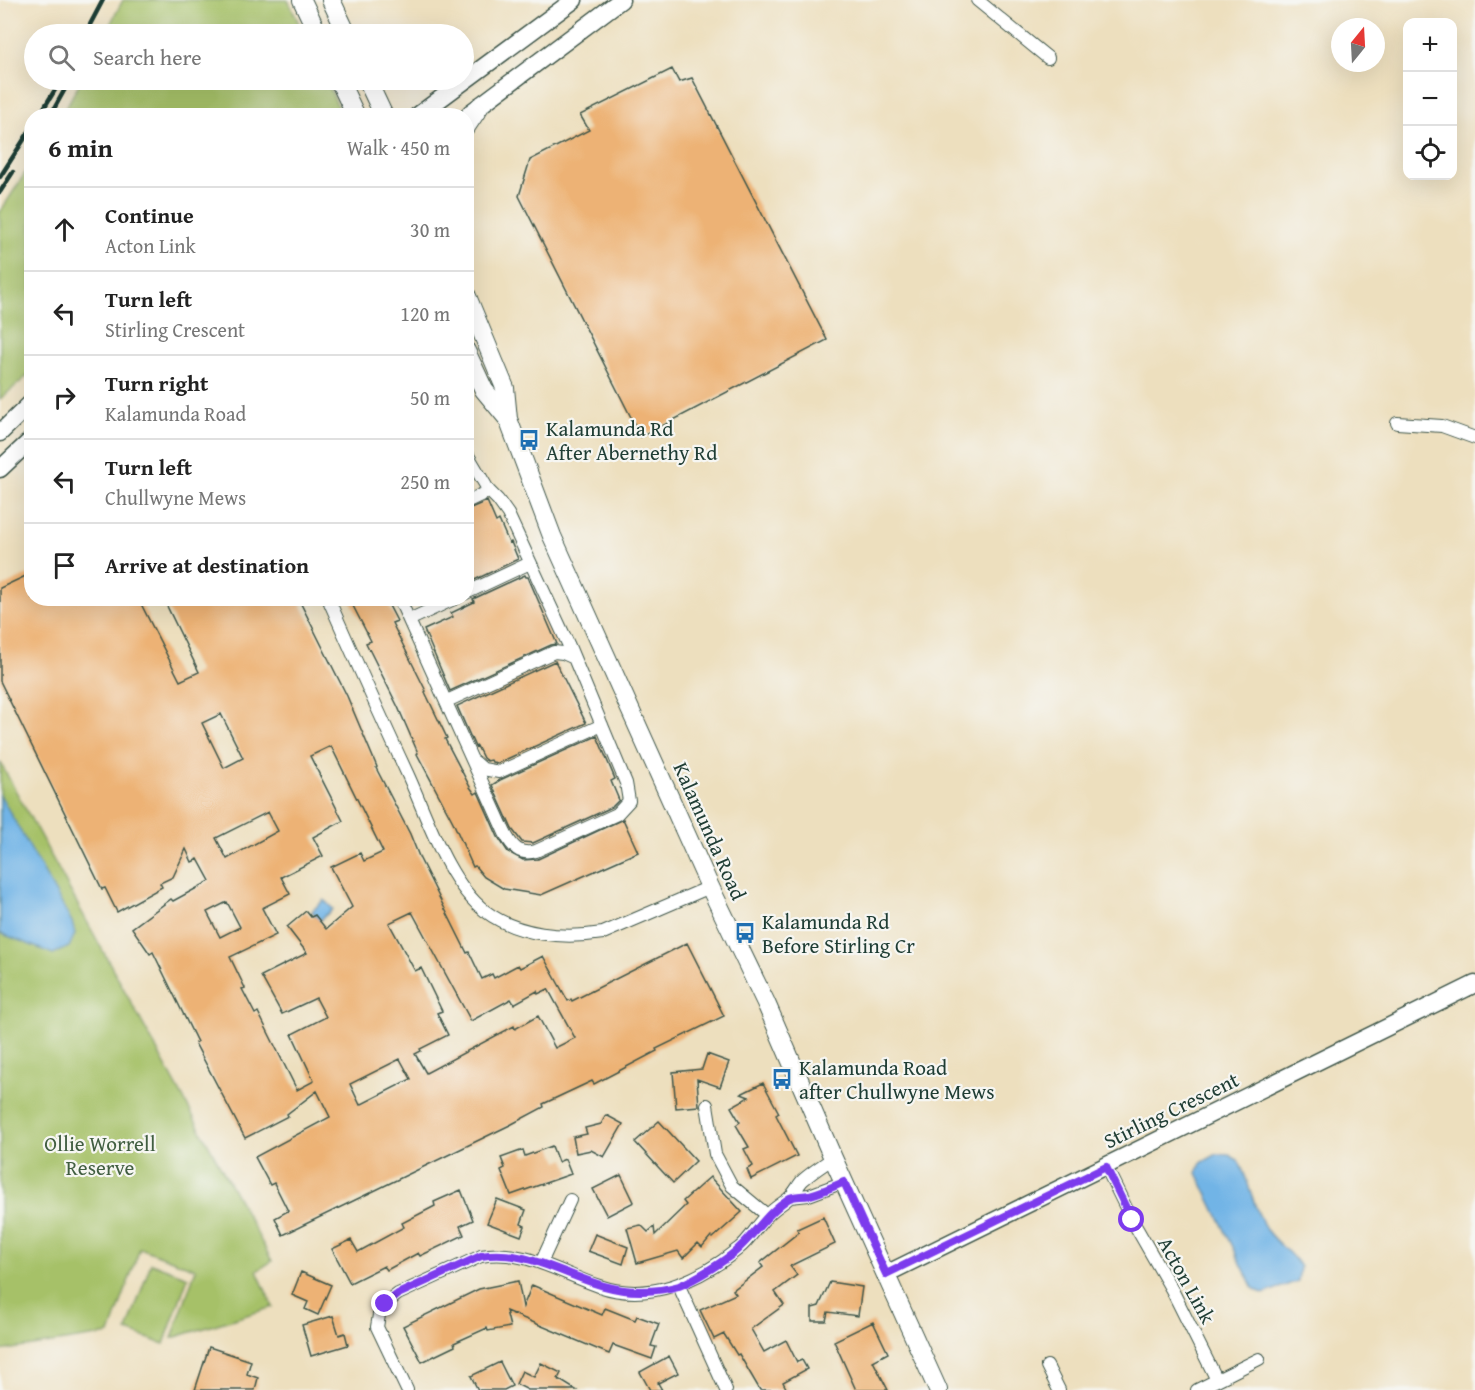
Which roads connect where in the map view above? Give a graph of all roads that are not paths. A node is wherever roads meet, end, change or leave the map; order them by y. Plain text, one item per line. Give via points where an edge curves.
1 (302, 0) edge
2 (331, 0) edge
3 (574, 0) edge
4 (621, 0) edge
5 (977, 0) edge
6 (313, 24) edge
7 (342, 24) edge
8 (1048, 58) dead end
9 (474, 74) edge
10 (344, 90) edge
11 (372, 90) edge
12 (452, 90) edge
13 (352, 108) edge
14 (380, 108) edge
15 (428, 108) edge
16 (474, 110) edge
17 (474, 313) edge
18 (474, 368) edge
19 (24, 410) edge
20 (508, 419) junction
21 (1397, 423) dead end
22 (0, 433) edge
23 (1475, 438) edge
24 (24, 446) edge
25 (474, 466) edge
26 (0, 469) edge
27 (489, 491) junction
28 (474, 498) edge
29 (530, 563) junction
30 (474, 589) edge
31 (332, 606) edge
32 (403, 606) edge
33 (439, 606) edge
34 (409, 620) junction
35 (574, 658) junction
36 (447, 701) junction
37 (602, 725) junction
38 (473, 758) junction
39 (710, 887) junction
40 (1475, 984) edge
41 (707, 1105) dead end
42 (833, 1158) junction
43 (1106, 1167) junction
44 (844, 1182) junction
45 (790, 1197) junction
46 (570, 1200) dead end
47 (767, 1215) junction
48 (542, 1263) junction
49 (886, 1274) junction
50 (679, 1286) junction
51 (1259, 1359) dead end
52 (1047, 1366) dead end
53 (1217, 1380) junction
54 (407, 1390) edge
55 (726, 1390) edge
56 (938, 1390) edge
57 (1059, 1390) edge
58 (1197, 1390) edge

1 - 6 main road
2 - 7 main road
3 - 9 main road
4 - 16 main road
5 - 8 street
10 - 13 main road
11 - 14 main road
12 - 15 main road
17 - 20 main road, Kalamunda Road via 505,388
18 - 20 main road, Kalamunda Road via 484,390
19 - 22 main road
20 - 39 main road, Kalamunda Road via 552,536
21 - 23 street via 1442,426
24 - 26 main road
25 - 27 street
27 - 28 street
27 - 29 street via 508,514
29 - 30 street
29 - 35 street
31 - 39 street via 444,855 470,898 486,912 522,929 588,935 603,933
32 - 34 street
33 - 34 street
34 - 36 street
35 - 36 street via 554,652
35 - 37 street
36 - 38 street
37 - 38 street via 499,772 483,769
37 - 38 street via 626,783 629,801 617,814 529,853 510,842
39 - 42 main road, Kalamunda Road via 766,1003
40 - 43 main road, Stirling Crescent
41 - 47 street via 716,1154 732,1186
42 - 44 main road, Kalamunda Road
42 - 45 street via 804,1179
43 - 49 main road, Stirling Crescent
43 - 53 street, Acton Link
44 - 45 street via 809,1195
44 - 49 main road, Kalamunda Road
45 - 47 street
46 - 48 street
47 - 50 street via 740,1248
48 - 50 street via 604,1288 645,1292
48 - 54 street via 509,1255 481,1256 398,1294 385,1304 377,1328
49 - 56 main road, Kalamunda Road
50 - 55 street
51 - 53 street
52 - 57 street
53 - 58 street

